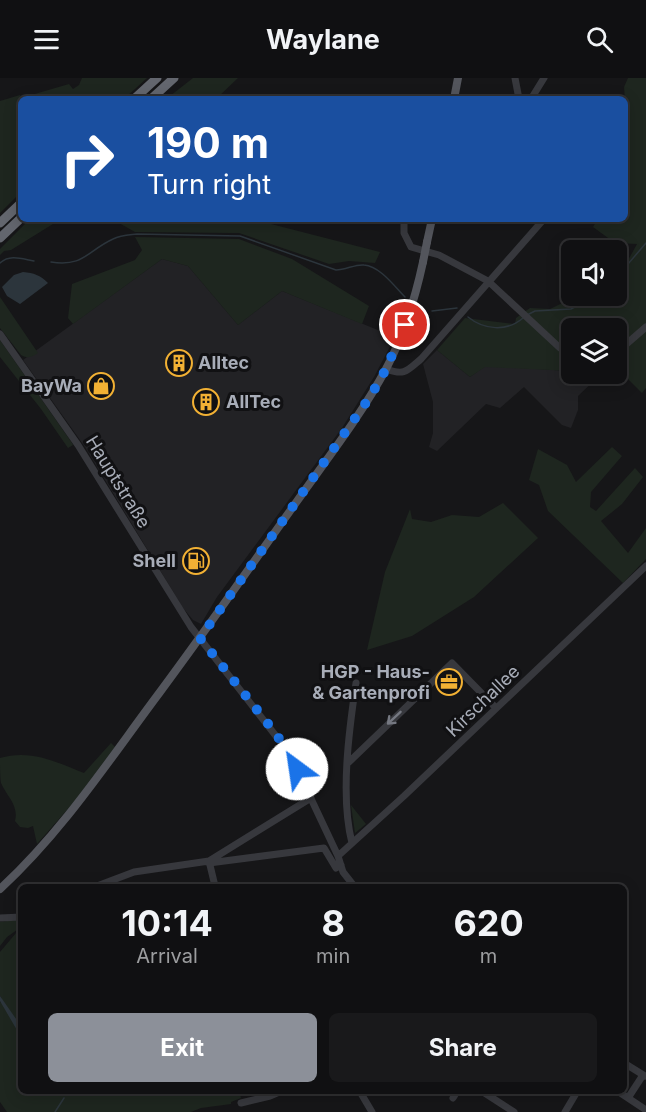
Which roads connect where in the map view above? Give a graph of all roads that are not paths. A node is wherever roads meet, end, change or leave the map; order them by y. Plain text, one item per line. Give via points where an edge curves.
1 (158, 78) edge
2 (174, 78) edge
3 (458, 78) edge
4 (515, 78) edge
5 (544, 78) edge
6 (137, 96) edge
7 (154, 96) edge
8 (455, 96) edge
9 (518, 96) edge
10 (533, 96) edge
11 (18, 206) edge
12 (18, 221) edge
13 (404, 222) edge
14 (431, 222) edge
15 (541, 222) edge
16 (0, 223) edge
17 (0, 238) edge
18 (488, 282) junction
19 (646, 327) edge
20 (0, 334) edge
21 (627, 343) edge
22 (561, 349) edge
23 (386, 369) junction
24 (646, 566) edge
25 (200, 638) junction
26 (356, 683) dead end
27 (496, 708) junction
28 (349, 762) junction
29 (311, 798) junction
30 (295, 807) junction
31 (319, 814) junction
32 (352, 843) junction
33 (338, 856) junction
34 (209, 862) junction
35 (341, 865) junction
36 (102, 884) edge
37 (214, 884) edge
38 (353, 884) edge
39 (0, 889) edge
40 (18, 917) edge
41 (0, 918) edge
42 (627, 1065) edge
43 (645, 1076) edge
44 (275, 1094) edge
45 (361, 1094) edge
46 (456, 1094) edge
47 (486, 1094) edge
48 (576, 1094) edge
49 (622, 1094) edge
50 (453, 1098) dead end
51 (628, 1098) junction
52 (241, 1103) dead end
53 (646, 1110) edge
54 (372, 1112) edge
55 (514, 1112) edge
56 (565, 1112) edge

1 - 6 highway
2 - 7 highway
3 - 8 main road
4 - 9 street
5 - 10 street
11 - 16 highway
12 - 17 highway
13 - 18 street via 411,247 439,255
14 - 23 main road, bridge via 412,305
15 - 18 street
18 - 22 street
18 - 23 street via 406,372
19 - 21 street
20 - 25 street, Hauptstraße via 78,445
23 - 25 main road
24 - 27 street, Kirschallee
25 - 29 street, Hauptstraße via 290,754
25 - 39 main road via 74,809
26 - 28 street via 349,728
27 -> 28 street via 452,663
27 - 32 street, Kirschallee
28 - 32 street via 347,799
29 - 30 street
29 - 31 street, Hauptstraße
30 - 31 street
30 - 34 street
31 - 33 street, Hauptstraße
32 - 33 street, Kirschallee
33 - 35 street, Hauptstraße
34 - 35 street via 324,848 336,868
34 - 36 street via 134,872
34 - 37 street
35 - 38 street
40 - 41 street
42 - 43 street
43 - 51 street
44 - 52 street
45 - 54 street
46 - 50 street
47 - 55 street
48 - 56 street
49 - 51 street
51 - 53 street

